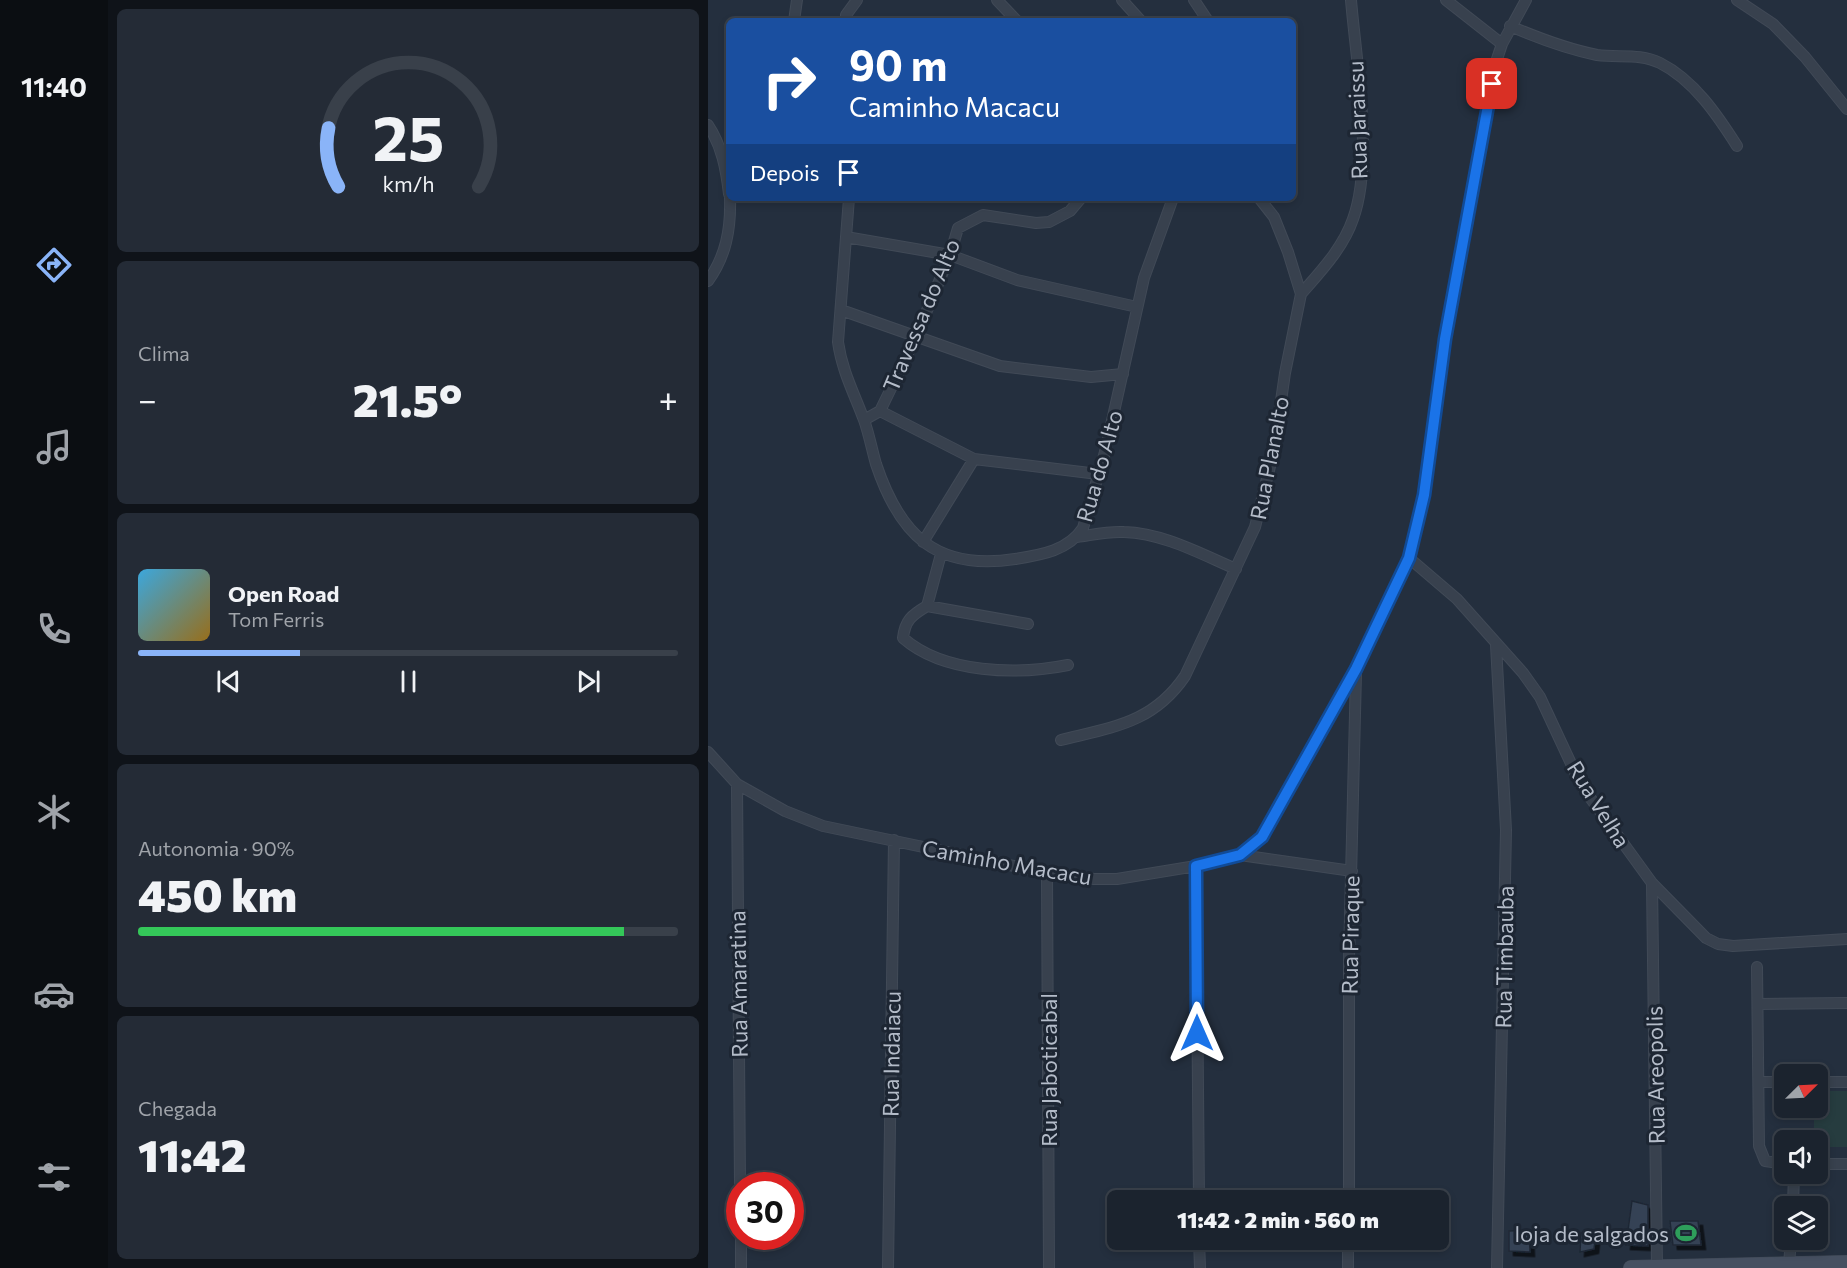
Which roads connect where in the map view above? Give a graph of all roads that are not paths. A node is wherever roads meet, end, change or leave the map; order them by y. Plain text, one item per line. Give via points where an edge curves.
1 (797, 0) edge
2 (857, 0) edge
3 (997, 0) edge
4 (1122, 0) edge
5 (1194, 0) edge
6 (1351, 0) edge
7 (1446, 0) edge
8 (1526, 0) edge
9 (1737, 0) edge
10 (846, 15) dead end
11 (794, 18) edge
12 (1014, 18) edge
13 (1138, 18) edge
14 (1206, 18) edge
15 (1510, 26) junction
16 (1502, 44) junction
17 (1847, 109) edge
18 (708, 125) edge
19 (1737, 146) dead end
20 (726, 173) edge
21 (730, 201) edge
22 (849, 201) edge
23 (1078, 201) edge
24 (1172, 201) edge
25 (1262, 201) edge
26 (846, 237) junction
27 (950, 255) junction
28 (708, 281) edge
29 (1300, 294) junction
30 (1137, 307) junction
31 (841, 310) junction
32 (916, 337) junction
33 (1123, 374) junction
34 (880, 411) junction
35 (864, 420) junction
36 (974, 459) junction
37 (1098, 474) junction
38 (1077, 537) junction
39 (923, 542) junction
40 (941, 554) junction
41 (1409, 558) junction
42 (1236, 569) junction
43 (927, 606) junction
44 (1028, 624) dead end
45 (1496, 645) junction
46 (1068, 664) dead end
47 (1356, 669) junction
48 (1061, 740) dead end
49 (708, 752) edge
50 (736, 784) junction
51 (894, 840) junction
52 (1240, 855) junction
53 (1196, 866) junction
54 (1352, 871) junction
55 (1047, 873) junction
56 (1652, 883) junction
57 (1847, 939) edge
58 (1758, 967) dead end
59 (1847, 1003) edge
60 (1758, 1004) junction
61 (1760, 1082) junction
62 (1774, 1082) edge
63 (1828, 1082) edge
64 (1847, 1082) edge
65 (1774, 1162) edge
66 (1828, 1164) edge
67 (1847, 1164) edge
68 (740, 1172) edge
69 (1198, 1190) edge
70 (1348, 1190) edge
71 (741, 1250) edge
72 (1199, 1250) edge
73 (1348, 1250) edge
74 (1790, 1250) edge
75 (1847, 1263) edge
76 (1789, 1265) junction
77 (1717, 1266) edge
78 (1657, 1267) edge
79 (741, 1268) edge
80 (888, 1268) edge
81 (1049, 1268) edge
82 (1200, 1268) edge
83 (1348, 1268) edge
84 (1497, 1268) edge
85 (1631, 1268) edge

1 - 11 street
2 - 10 street
3 - 12 street
4 - 13 street
5 - 14 street
6 - 29 street, Rua Jaraissu via 1362,146 1361,185 1354,218 1345,236
7 - 16 street
8 - 15 street, Caminho Macacu
9 - 17 street via 1773,24
15 - 16 street, Caminho Macacu
15 - 19 street via 1599,55 1661,63 1708,103
16 - 41 street, Caminho Macacu via 1447,328 1426,485
18 - 20 street via 717,138
21 - 28 street via 725,250
22 - 26 street, Rua do Alto
23 - 27 street, Travessa do Alto via 1070,211 1049,222 983,215 968,221 958,228
24 - 30 street, Rua do Alto
25 - 29 street, Rua Planalto via 1274,217
26 - 27 street
26 - 31 street, Rua do Alto
27 - 30 street via 1017,280
27 - 32 street, Travessa do Alto
29 - 42 street, Rua Planalto via 1266,489 1255,527
30 - 33 street, Rua do Alto
31 - 32 street
31 - 35 street, Rua do Alto via 841,362
32 - 33 street via 1000,366 1091,377
32 - 34 street, Travessa do Alto
33 - 37 street, Rua do Alto
34 - 35 street, Travessa do Alto
34 - 36 street
35 - 39 street, Rua do Alto via 889,494
36 - 37 street
36 - 39 street
37 - 38 street, Rua do Alto
38 - 40 street, Rua do Alto via 1054,550 995,562
38 - 42 street via 1110,532 1143,534
39 - 40 street, Rua do Alto
40 - 43 street
41 - 45 street, Rua Velha via 1457,599
41 - 47 street, Caminho Macacu
42 - 48 street, Rua Planalto via 1185,676 1161,706 1143,716
43 - 44 street
43 - 46 street via 905,624 903,638 922,651 972,667 1016,672
45 - 56 street, Rua Velha via 1540,698 1581,785
45 - 84 street, Rua Timbauba via 1506,830
47 - 52 street, Caminho Macacu via 1273,821 1262,837
47 - 54 street, Rua Piraque
49 - 50 street, Caminho Macacu
50 - 51 street, Caminho Macacu via 785,811 823,826
50 - 68 street, Rua Amaratina
51 - 55 street, Caminho Macacu
51 - 80 street, Rua Indaiacu
52 - 53 street, Caminho Macacu
52 - 54 street
53 - 55 street, Caminho Macacu via 1117,879
53 - 69 street
54 - 70 street, Rua Piraque
55 - 81 street, Rua Jaboticabal
56 - 57 street, Rua Velha via 1706,938 1718,944
56 - 78 street, Rua Areopolis
58 - 60 street
59 - 60 street
60 - 61 street
61 - 62 street
61 - 65 street via 1761,1154 1765,1161
63 - 64 street
66 - 67 street
71 - 79 street
72 - 82 street
73 - 83 street
74 - 76 street
75 - 76 street
76 - 77 street
77 - 78 street
78 - 85 street

